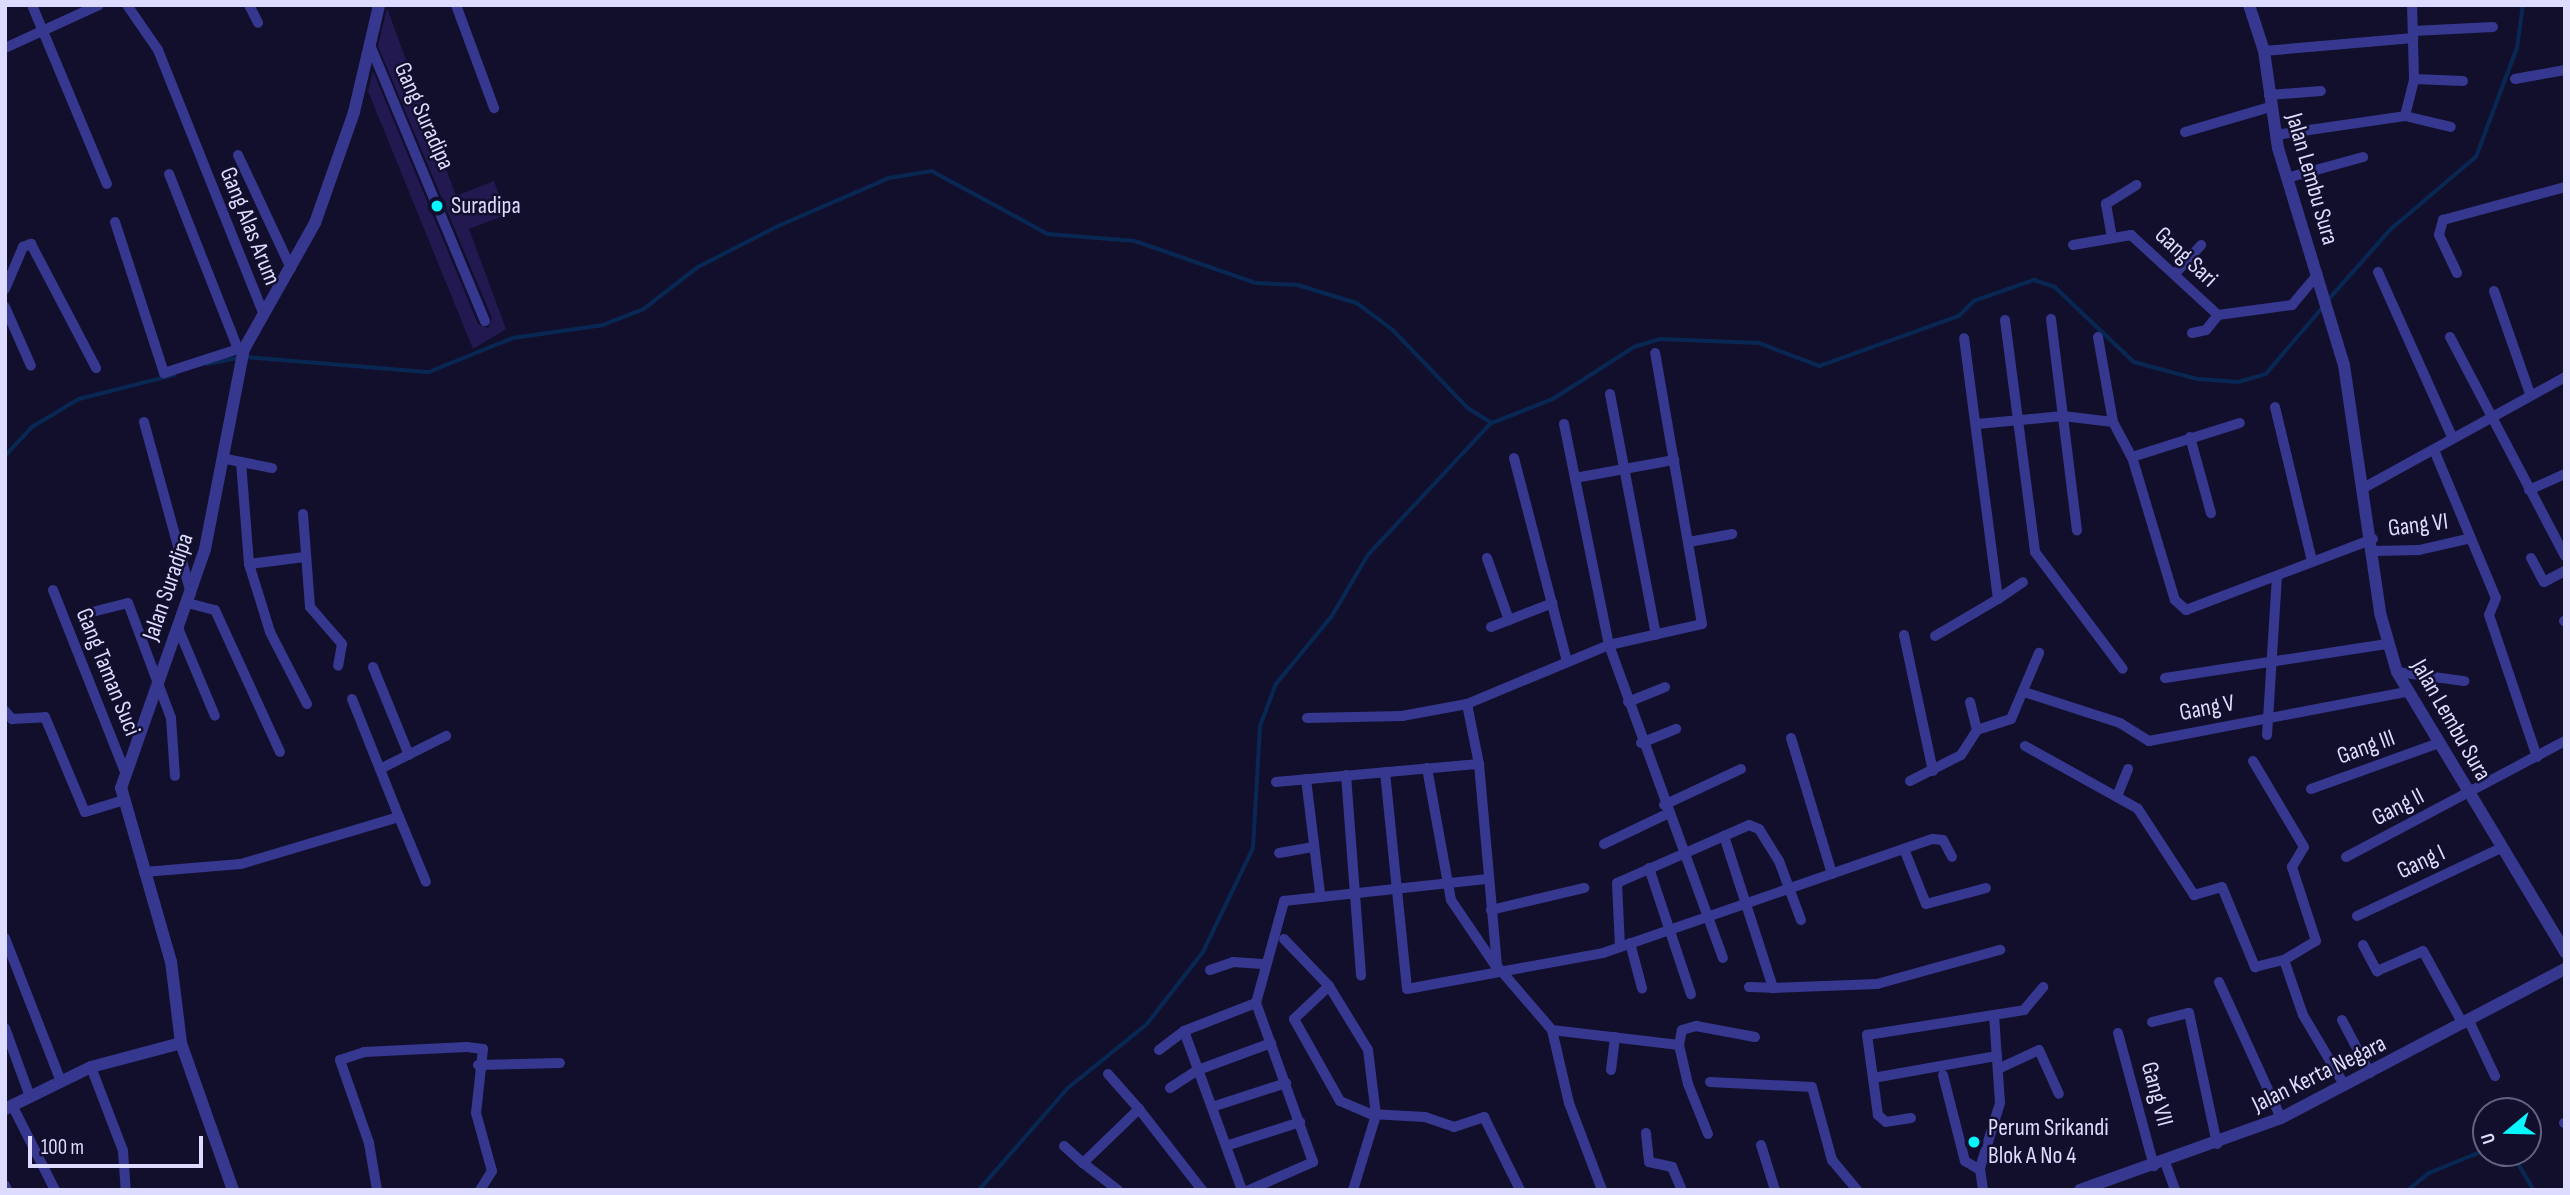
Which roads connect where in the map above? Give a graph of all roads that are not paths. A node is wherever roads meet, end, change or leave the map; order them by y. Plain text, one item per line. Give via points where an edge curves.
1 (32, 5) edge
2 (99, 5) edge
3 (127, 5) edge
4 (249, 5) edge
5 (379, 5) edge
6 (456, 5) edge
7 (2249, 5) edge
8 (2412, 5) edge
9 (258, 23) dead end
10 (2493, 27) dead end
11 (43, 30) junction
12 (2413, 34) junction
13 (370, 45) junction
14 (5, 48) edge
15 (2264, 51) junction
16 (2565, 70) edge
17 (2414, 79) junction
18 (2515, 79) dead end
19 (2463, 80) dead end
20 (2321, 91) dead end
21 (2270, 101) junction
22 (494, 108) dead end
23 (2405, 116) junction
24 (2451, 127) dead end
25 (2185, 132) dead end
26 (2274, 135) junction
27 (238, 155) dead end
28 (2362, 157) dead end
29 (169, 174) dead end
30 (2287, 178) junction
31 (107, 184) dead end
32 (2137, 185) dead end
33 (2565, 187) edge
34 (115, 222) dead end
35 (2112, 238) junction
36 (2073, 245) dead end
37 (2201, 245) dead end
38 (291, 268) junction
39 (2378, 272) dead end
40 (2457, 273) dead end
41 (2175, 274) junction
42 (2320, 278) junction
43 (5, 289) edge
44 (2494, 291) dead end
45 (5, 307) edge
46 (262, 310) junction
47 (2218, 315) junction
48 (2051, 318) dead end
49 (2005, 320) dead end
50 (485, 321) dead end
51 (2192, 333) dead end
52 (2098, 337) dead end
53 (2451, 337) dead end
54 (1964, 338) dead end
55 (242, 348) junction
56 (1655, 353) dead end
57 (32, 366) dead end
58 (96, 368) dead end
59 (2565, 377) edge
60 (1610, 394) dead end
61 (2530, 394) junction
62 (2275, 407) dead end
63 (2063, 416) junction
64 (2491, 416) junction
65 (2019, 420) junction
66 (144, 422) dead end
67 (2113, 422) junction
68 (1564, 424) dead end
69 (1977, 424) junction
70 (2240, 424) dead end
71 (2190, 437) junction
72 (2452, 437) junction
73 (2434, 450) junction
74 (2132, 457) junction
75 (1514, 458) dead end
76 (226, 459) junction
77 (1674, 460) junction
78 (241, 462) junction
79 (272, 468) dead end
80 (1624, 470) junction
81 (2565, 474) edge
82 (1575, 478) junction
83 (2367, 486) junction
84 (2529, 490) junction
85 (2211, 513) dead end
86 (303, 514) dead end
87 (2077, 530) dead end
88 (1732, 534) dead end
89 (2468, 538) junction
90 (1689, 542) junction
91 (2373, 545) junction
92 (2565, 556) edge
93 (305, 557) junction
94 (1487, 558) dead end
95 (2531, 558) dead end
96 (2312, 561) junction
97 (249, 564) junction
98 (2565, 571) edge
99 (2277, 576) junction
100 (2023, 582) dead end
101 (53, 590) dead end
102 (189, 598) junction
103 (1998, 599) junction
104 (1553, 603) junction
105 (96, 611) dead end
106 (1509, 620) junction
107 (1491, 627) dead end
108 (178, 628) junction
109 (1657, 635) junction
110 (1904, 635) dead end
111 (1935, 636) dead end
112 (2388, 644) junction
113 (1609, 645) junction
114 (2039, 653) dead end
115 (2270, 660) junction
116 (1567, 661) junction
117 (338, 666) dead end
118 (373, 667) dead end
119 (2123, 669) dead end
120 (2397, 673) junction
121 (2165, 678) dead end
122 (2464, 681) dead end
123 (156, 683) junction
124 (1665, 687) dead end
125 (2024, 692) junction
126 (2406, 692) junction
127 (352, 699) dead end
128 (1628, 702) junction
129 (1970, 702) dead end
130 (1466, 704) junction
131 (307, 705) dead end
132 (5, 711) edge
133 (215, 716) dead end
134 (1307, 718) dead end
135 (2266, 718) junction
136 (1676, 729) dead end
137 (1977, 730) junction
138 (2267, 735) dead end
139 (446, 736) dead end
140 (1791, 738) dead end
141 (2565, 741) edge
142 (1641, 743) junction
143 (2436, 744) junction
144 (2025, 746) dead end
145 (280, 752) dead end
146 (409, 755) junction
147 (2537, 757) junction
148 (2253, 761) dead end
149 (1479, 764) junction
150 (1427, 768) junction
151 (124, 769) junction
152 (380, 769) junction
153 (1741, 769) dead end
154 (2129, 769) dead end
155 (1933, 771) junction
156 (1385, 772) junction
157 (1346, 775) junction
158 (174, 776) dead end
159 (1306, 779) junction
160 (1910, 781) dead end
161 (1276, 782) dead end
162 (2311, 789) dead end
163 (2118, 794) junction
164 (2469, 794) junction
165 (121, 801) junction
166 (1666, 809) junction
167 (400, 817) junction
168 (1724, 836) junction
169 (1604, 844) dead end
170 (1313, 847) junction
171 (2503, 847) junction
172 (1903, 849) junction
173 (1687, 852) junction
174 (1279, 853) dead end
175 (1952, 856) dead end
176 (2346, 857) dead end
177 (1649, 868) junction
178 (144, 872) junction
179 (1832, 874) junction
180 (1444, 879) junction
181 (1488, 879) junction
182 (426, 882) dead end
183 (1398, 884) junction
184 (1584, 888) dead end
185 (1791, 888) junction
186 (1986, 888) dead end
187 (1357, 889) junction
188 (1320, 893) junction
189 (1750, 902) junction
190 (1491, 910) junction
191 (1711, 916) junction
192 (2357, 916) dead end
193 (1801, 920) dead end
194 (1671, 927) junction
195 (5, 938) edge
196 (1284, 939) dead end
197 (1625, 945) junction
198 (2363, 945) dead end
199 (2000, 950) dead end
200 (2565, 952) edge
201 (1723, 958) dead end
202 (2284, 960) junction
203 (1262, 964) junction
204 (1498, 968) junction
205 (1210, 971) dead end
206 (2564, 972) edge
207 (1361, 975) dead end
208 (2219, 982) dead end
209 (1329, 986) junction
210 (1749, 987) dead end
211 (2043, 987) dead end
212 (1642, 988) dead end
213 (1773, 988) junction
214 (1691, 993) dead end
215 (1256, 1003) junction
216 (1994, 1016) junction
217 (2342, 1020) dead end
218 (2152, 1022) dead end
219 (2466, 1022) junction
220 (5, 1028) edge
221 (1552, 1030) junction
222 (1184, 1031) junction
223 (2118, 1033) dead end
224 (1615, 1037) junction
225 (1755, 1037) dead end
226 (181, 1043) junction
227 (1271, 1043) junction
228 (1679, 1045) junction
229 (1159, 1050) dead end
230 (1997, 1056) junction
231 (560, 1063) dead end
232 (478, 1065) junction
233 (91, 1067) junction
234 (1998, 1069) junction
235 (1198, 1070) junction
236 (1611, 1070) dead end
237 (2370, 1073) junction
238 (1108, 1074) dead end
239 (1943, 1075) dead end
240 (2495, 1076) dead end
241 (1873, 1078) junction
242 (60, 1079) junction
243 (1710, 1082) dead end
244 (1286, 1083) junction
245 (2345, 1086) junction
246 (1170, 1088) dead end
247 (29, 1094) junction
248 (2059, 1094) dead end
249 (9, 1107) edge
250 (1212, 1107) junction
251 (1139, 1109) junction
252 (1376, 1115) junction
253 (1911, 1118) dead end
254 (2281, 1118) junction
255 (1300, 1122) junction
256 (1646, 1133) dead end
257 (1708, 1134) dead end
258 (1761, 1144) dead end
259 (2217, 1144) junction
260 (1064, 1146) dead end
261 (1226, 1146) junction
262 (1083, 1163) junction
263 (2159, 1164) junction
264 (1980, 1170) junction
265 (2095, 1187) edge
266 (55, 1190) edge
267 (126, 1190) edge
268 (233, 1190) edge
269 (377, 1190) edge
270 (480, 1190) edge
271 (1118, 1190) edge
272 (1202, 1190) edge
273 (1242, 1190) edge
274 (1249, 1190) edge
275 (1353, 1190) edge
276 (1520, 1190) edge
277 (1602, 1190) edge
278 (1682, 1190) edge
279 (1775, 1190) edge
280 (1857, 1190) edge
281 (1983, 1190) edge
282 (2080, 1190) edge
283 (2175, 1190) edge

1 - 11 street
2 - 11 street
3 - 46 street, Gang Alas Arum via 158,50
4 - 9 street
5 - 13 street, Jalan Suradipa
6 - 22 street
7 - 15 street, Jalan Lembu Sura
8 - 12 street
10 - 12 street
11 - 14 street
11 - 31 street
12 - 15 street
12 - 17 street
13 - 38 street, Jalan Suradipa via 328,190
13 - 50 street, Gang Suradipa
15 - 21 street, Jalan Lembu Sura
16 - 18 street
17 - 19 street
17 - 23 street
20 - 21 street
21 - 25 street
21 - 26 street, Jalan Lembu Sura
23 - 24 street
23 - 26 street
26 - 30 street, Jalan Lembu Sura
27 - 38 street
28 - 30 street
29 - 55 street
30 - 42 street, Jalan Lembu Sura
32 - 35 street via 2106,204
33 - 40 street via 2443,220 2439,235
34 - 55 street via 164,373
35 - 36 street
35 - 41 street, Gang Sari via 2132,235
37 - 41 street
38 - 46 street, Jalan Suradipa
39 - 72 street
41 - 47 street, Gang Sari
42 - 47 street, Gang Sari via 2292,305
42 - 83 street, Jalan Lembu Sura via 2336,327
43 - 58 street via 31,244
44 - 61 street
45 - 57 street
46 - 55 street, Jalan Suradipa
47 - 51 street via 2206,330
48 - 63 street
49 - 65 street
52 - 67 street
53 - 64 street
54 - 69 street
55 - 76 street, Jalan Suradipa
56 - 77 street
59 - 61 street
60 - 80 street
61 - 64 street
62 - 96 street
63 - 65 street
63 - 67 street
63 - 87 street
64 - 72 street
64 - 84 street
65 - 69 street
65 - 119 street via 2035,552
66 - 102 street
67 - 74 street
68 - 82 street
69 - 103 street
70 - 71 street
71 - 74 street
71 - 85 street
72 - 73 street
73 - 83 street
73 - 89 street
74 - 99 street, Gang VI via 2179,606 2194,612
75 - 104 street
76 - 78 street
76 - 102 street, Jalan Suradipa
77 - 80 street
77 - 90 street
78 - 79 street
78 - 97 street
80 - 82 street
80 - 109 street
81 - 84 street
82 - 113 street
83 - 91 street, Jalan Lembu Sura
84 - 92 street
86 - 93 street
88 - 90 street
89 - 91 street, Gang VI via 2419,550
89 - 147 street via 2496,598 2489,615
90 - 109 street via 1703,622
91 - 96 street, Gang VI
91 - 112 street, Jalan Lembu Sura
93 - 97 street
93 - 117 street via 310,607 342,644
94 - 106 street
95 - 98 street via 2544,582
96 - 99 street, Gang VI
97 - 131 street via 270,632
99 - 115 street
100 - 103 street
101 - 151 street, Gang Taman Suci
102 - 108 street, Jalan Suradipa
102 - 145 street via 215,610
103 - 111 street
104 - 106 street
104 - 116 street
105 - 123 street via 128,603
106 - 107 street
108 - 123 street, Jalan Suradipa
108 - 133 street
109 - 113 street
110 - 155 street
112 - 115 street
112 - 120 street, Jalan Lembu Sura
113 - 116 street
113 - 128 street
114 - 125 street
115 - 121 street
115 - 135 street
116 - 130 street
118 - 146 street
120 - 122 street
120 - 126 street, Jalan Lembu Sura
123 - 151 street, Jalan Suradipa
123 - 158 street via 172,718
124 - 128 street
125 - 135 street, Gang V via 2120,723 2144,740
125 - 137 street via 2011,719
126 - 135 street, Gang V
126 - 143 street, Jalan Lembu Sura
127 - 152 street
128 - 142 street
129 - 137 street
130 - 134 street via 1402,716
130 - 149 street
132 - 165 street via 12,719 45,717 85,812
135 - 138 street
136 - 142 street
137 - 155 street via 1961,755
139 - 146 street
140 - 179 street
141 - 147 street, Gang II
142 - 166 street
143 - 162 street, Gang III
143 - 164 street, Jalan Lembu Sura
144 - 163 street
146 - 152 street
147 - 164 street, Gang II
148 - 202 street via 2305,850 2292,867 2316,942
149 - 150 street
149 - 181 street
150 - 156 street
150 - 180 street
151 - 165 street, Jalan Suradipa
152 - 167 street
153 - 166 street
154 - 163 street
155 - 160 street
156 - 157 street
156 - 183 street
157 - 159 street
157 - 187 street
159 - 161 street
159 - 170 street
163 - 202 street via 2145,817 2194,895 2222,887 2251,966
164 - 171 street, Jalan Lembu Sura
164 - 176 street, Gang II
165 - 178 street, Jalan Suradipa
166 - 169 street
166 - 173 street
167 - 178 street via 241,864
167 - 182 street
168 - 173 street
168 - 185 street via 1749,825 1759,829
168 - 189 street
170 - 174 street
170 - 188 street
171 - 192 street, Gang I
171 - 200 street, Jalan Lembu Sura
172 - 175 street via 1937,838
172 - 179 street
172 - 186 street via 1926,904
173 - 177 street
173 - 191 street
177 - 194 street
177 - 197 street via 1613,888
178 - 226 street, Jalan Suradipa via 171,962
179 - 185 street
180 - 181 street
180 - 183 street
180 - 204 street via 1466,928
181 - 190 street
183 - 187 street
183 - 204 street via 1405,987
184 - 190 street
185 - 189 street
185 - 193 street
187 - 188 street
187 - 207 street
188 - 203 street via 1284,901
189 - 191 street
189 - 213 street
190 - 204 street
191 - 194 street
191 - 201 street
194 - 197 street
194 - 214 street
195 - 242 street
196 - 209 street
197 - 204 street
197 - 212 street
198 - 219 street via 2377,971 2423,951
199 - 213 street via 1877,984
202 - 245 street via 2303,1015
203 - 205 street via 1233,962
203 - 215 street
204 - 221 street
206 - 219 street, Jalan Kerta Negara
208 - 254 street
209 - 252 street via 1368,1050
209 - 252 street via 1294,1018 1340,1101
210 - 213 street
211 - 216 street via 2031,1007
215 - 222 street
215 - 227 street
216 - 230 street
216 - 241 street via 1869,1032
217 - 237 street
218 - 259 street via 2189,1013
219 - 237 street, Jalan Kerta Negara
219 - 240 street
220 - 247 street
221 - 224 street
221 - 277 street via 1569,1103
222 - 229 street
222 - 235 street
223 - 263 street, Gang VII
224 - 228 street
224 - 236 street
225 - 228 street via 1687,1025
226 - 233 street
226 - 268 street, Jalan Suradipa
227 - 235 street
227 - 244 street
228 - 257 street
230 - 234 street
230 - 241 street
231 - 232 street
232 - 269 street via 483,1049 467,1047 364,1052 340,1060 369,1143
232 - 270 street via 476,1113 492,1171
233 - 242 street
233 - 267 street via 124,1151
234 - 248 street via 2039,1050
234 - 264 street via 2000,1103
235 - 246 street
235 - 250 street
237 - 245 street, Jalan Kerta Negara
238 - 251 street
239 - 264 street via 1965,1161
241 - 253 street via 1881,1120
242 - 247 street
243 - 280 street via 1812,1087 1834,1165
244 - 250 street
244 - 255 street
245 - 254 street, Jalan Kerta Negara
247 - 249 street
249 - 266 street
250 - 261 street
251 - 262 street
251 - 272 street
252 - 275 street
252 - 276 street via 1425,1117 1454,1127 1485,1117
254 - 259 street, Jalan Kerta Negara
255 - 261 street
255 - 274 street via 1311,1166
256 - 278 street via 1649,1162 1672,1167
258 - 279 street
259 - 263 street, Jalan Kerta Negara
260 - 262 street
261 - 273 street
262 - 271 street
263 - 265 street, Jalan Kerta Negara
263 - 283 street
264 - 281 street
265 - 282 street, Jalan Kerta Negara

